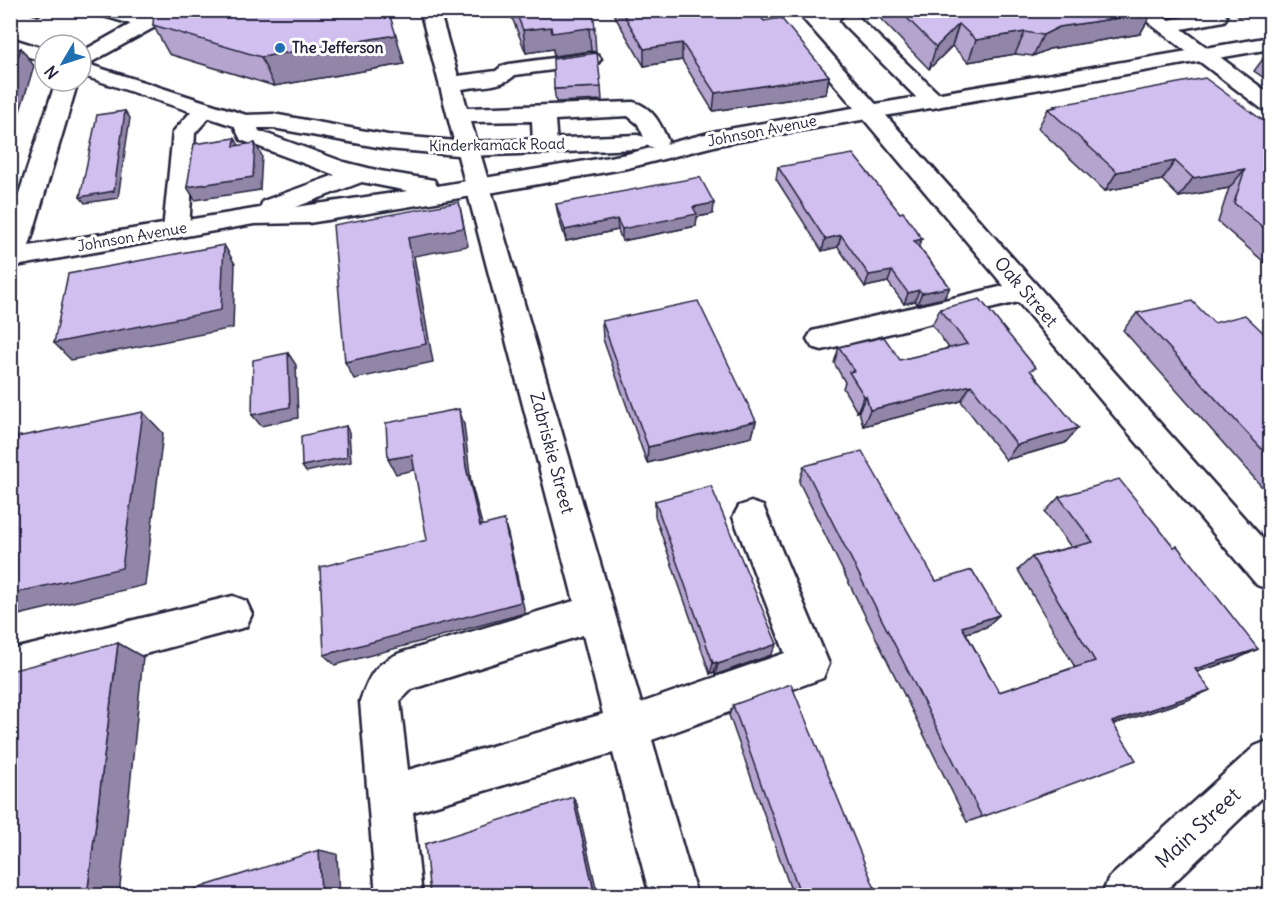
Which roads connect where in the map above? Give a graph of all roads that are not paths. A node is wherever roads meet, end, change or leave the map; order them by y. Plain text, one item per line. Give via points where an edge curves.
1 (104, 10) edge
2 (429, 10) edge
3 (781, 10) edge
4 (1141, 10) edge
5 (1217, 17) dead end
6 (851, 21) dead end
7 (1166, 26) junction
8 (1270, 43) edge
9 (93, 45) edge
10 (1205, 54) junction
11 (93, 56) edge
12 (591, 59) edge
13 (93, 65) edge
14 (450, 84) junction
15 (64, 93) edge
16 (933, 101) junction
17 (1270, 104) edge
18 (205, 110) junction
19 (869, 112) junction
20 (543, 114) junction
21 (458, 115) junction
22 (244, 122) junction
23 (717, 138) junction
24 (656, 141) junction
25 (544, 145) junction
26 (468, 149) junction
27 (359, 175) junction
28 (478, 187) junction
29 (254, 216) junction
30 (176, 230) junction
31 (11, 259) edge
32 (1025, 291) junction
33 (822, 339) dead end
34 (751, 517) dead end
35 (1270, 573) edge
36 (596, 613) junction
37 (233, 615) dead end
38 (10, 670) edge
39 (628, 728) junction
40 (1270, 762) edge
41 (390, 798) junction
42 (399, 896) edge
43 (674, 896) edge
44 (1125, 896) edge

1 - 9 main road
1 - 11 main road via 157,22
2 - 14 main road, Zabriskie Street
3 - 19 main road, Oak Street
4 - 7 main road
5 - 7 main road
6 - 16 main road
7 - 10 main road
8 - 10 main road, Johnson Avenue
10 - 16 main road, Johnson Avenue
10 - 17 main road
12 - 14 main road via 509,69 503,76
13 - 18 main road, Kinderkamack Road
14 - 21 main road, Zabriskie Street
15 - 31 main road
16 - 19 main road, Johnson Avenue
18 - 22 main road, Kinderkamack Road
18 - 30 main road via 184,132
19 - 23 main road, Johnson Avenue
19 - 32 main road, Oak Street
20 - 21 main road
20 - 24 main road via 633,110 648,121
20 - 25 main road
21 - 26 main road, Zabriskie Street
22 - 26 main road, Kinderkamack Road via 273,121 376,141
22 - 27 main road, Kinderkamack Road via 249,135
23 - 24 main road, Kinderkamack Road
23 - 28 main road, Johnson Avenue via 637,159
24 - 25 main road, Kinderkamack Road
25 - 26 main road, Kinderkamack Road
26 - 27 main road, Johnson Avenue via 410,159
26 - 28 main road, Zabriskie Street
27 - 28 main road, Kinderkamack Road via 419,185
27 - 29 main road, Johnson Avenue
28 - 29 main road, Johnson Avenue via 309,215
28 - 36 main road, Zabriskie Street
29 - 30 main road, Johnson Avenue
30 - 31 main road, Johnson Avenue
32 - 33 main road
32 - 35 main road, Oak Street
34 - 39 main road via 809,664
36 - 39 main road, Zabriskie Street
36 - 41 main road via 400,673 385,688 380,701
37 - 38 main road
39 - 41 main road
39 - 43 main road, Zabriskie Street
40 - 44 main road, Main Street
41 - 42 main road

